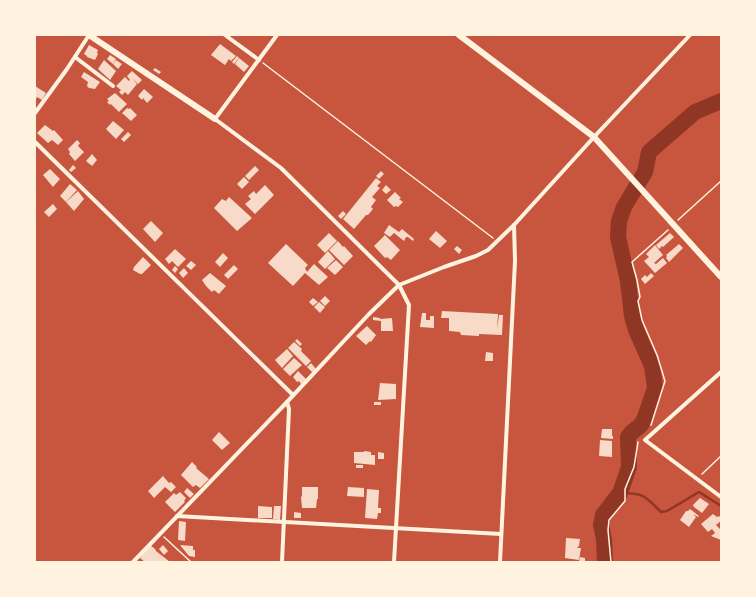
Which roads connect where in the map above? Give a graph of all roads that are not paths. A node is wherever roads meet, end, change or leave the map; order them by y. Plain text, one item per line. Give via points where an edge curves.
1 (88, 35) edge
2 (225, 35) edge
3 (277, 35) edge
4 (459, 35) edge
5 (690, 35) edge
6 (75, 57) junction
7 (259, 60) junction
8 (113, 86) dead end
9 (35, 113) edge
10 (215, 119) junction
11 (594, 138) junction
12 (35, 142) edge
13 (514, 225) junction
14 (721, 277) edge
15 (399, 285) junction
16 (721, 372) edge
17 (293, 395) junction
18 (287, 402) junction
19 (721, 497) edge
20 (176, 516) junction
21 (284, 523) junction
22 (396, 528) junction
23 (501, 534) junction
24 (133, 562) edge
25 (282, 562) edge
26 (394, 562) edge
27 (500, 562) edge

1 - 6 street
1 - 10 street
2 - 7 street
3 - 7 street
4 - 11 street
5 - 11 street
6 - 8 street
6 - 9 street
7 - 10 street
10 - 15 street via 281,168
11 - 13 street
11 - 14 street
12 - 17 street
13 - 15 street via 488,250
13 - 23 street via 515,261
15 - 17 street
15 - 22 street via 409,305
16 - 19 street via 646,440
17 - 18 street
18 - 20 street
18 - 21 street via 289,409
20 - 21 street
20 - 24 street
21 - 22 street
21 - 25 street
22 - 23 street
22 - 26 street
23 - 27 street

